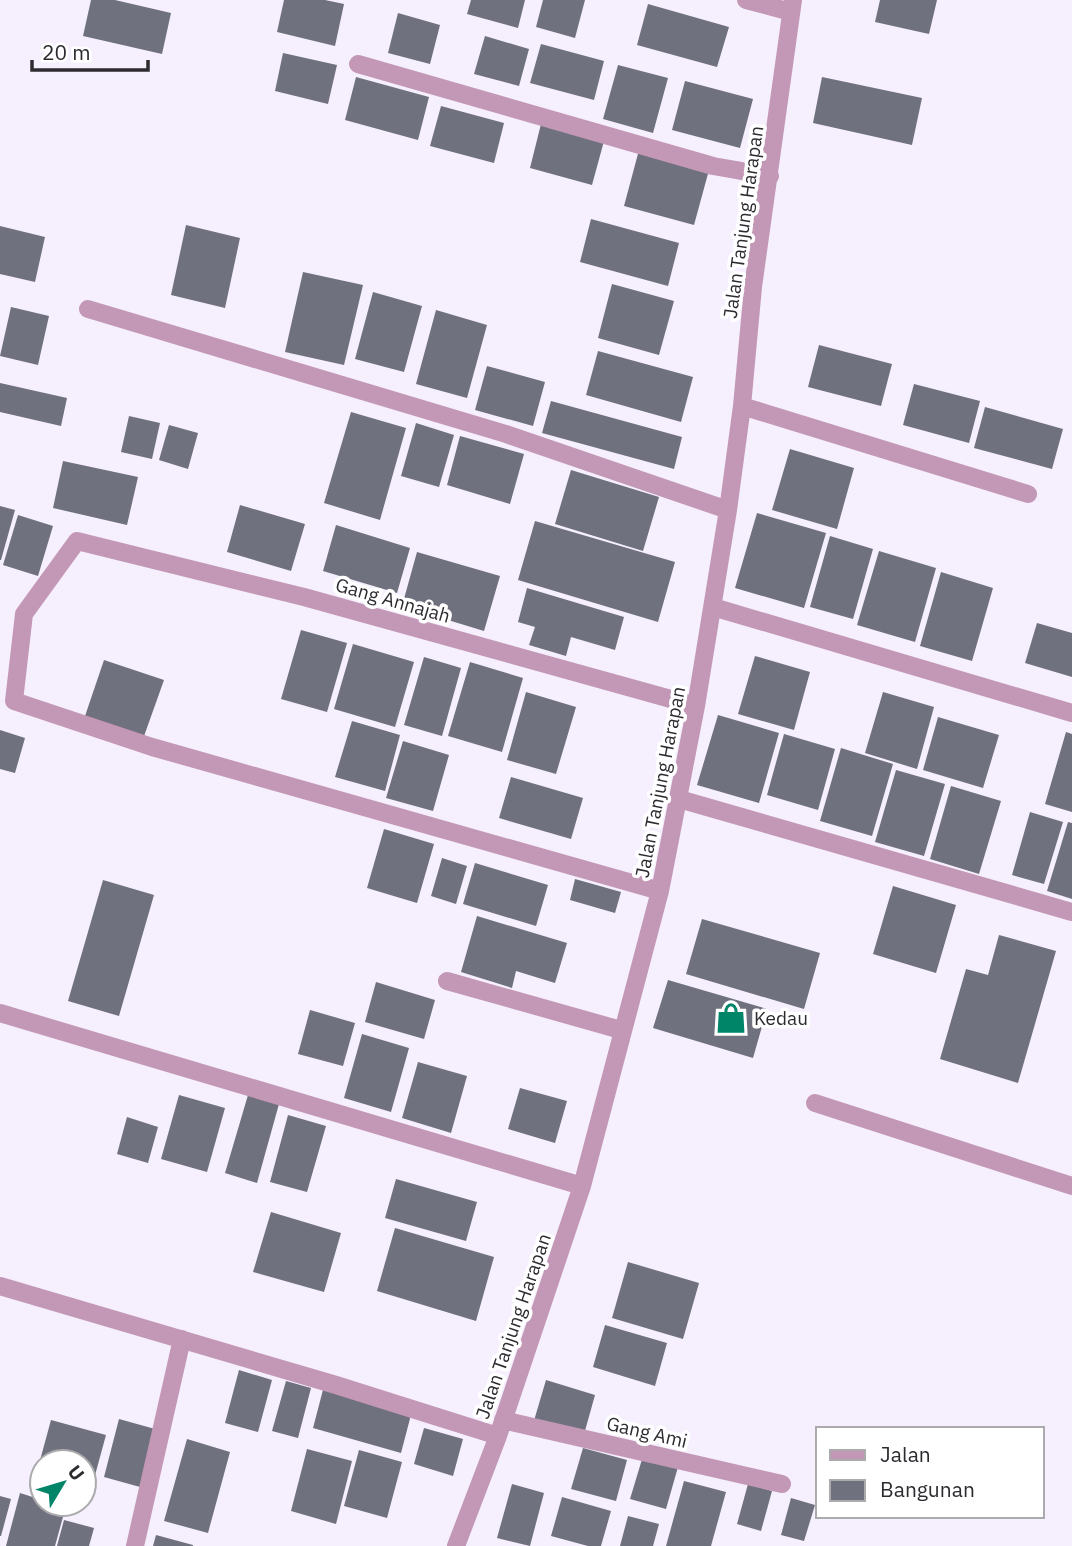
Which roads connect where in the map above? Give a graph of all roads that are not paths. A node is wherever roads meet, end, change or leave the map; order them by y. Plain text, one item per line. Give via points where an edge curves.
1 (747, 0) edge
2 (792, 6) edge
3 (358, 64) dead end
4 (771, 176) junction
5 (88, 309) dead end
6 (742, 407) junction
7 (1028, 494) dead end
8 (728, 510) junction
9 (713, 607) junction
10 (696, 706) junction
11 (1072, 713) edge
12 (679, 799) junction
13 (660, 891) junction
14 (1072, 912) edge
15 (447, 981) dead end
16 (0, 1013) edge
17 (621, 1030) junction
18 (815, 1103) dead end
19 (582, 1186) junction
20 (1072, 1186) edge
21 (0, 1286) edge
22 (182, 1339) junction
23 (500, 1428) junction
24 (782, 1484) dead end
25 (135, 1546) edge
26 (456, 1546) edge

1 - 2 street
2 - 4 street, Jalan Tanjung Harapan
3 - 4 street via 713,166
4 - 6 street, Jalan Tanjung Harapan
5 - 8 street via 506,434
6 - 7 street
6 - 8 street, Jalan Tanjung Harapan
8 - 9 street, Jalan Tanjung Harapan
9 - 10 street, Jalan Tanjung Harapan
9 - 11 street
10 - 12 street, Jalan Tanjung Harapan
10 - 13 street, Gang Annajah via 304,597 77,541 24,614 14,701 152,747
12 - 13 street, Jalan Tanjung Harapan
12 - 14 street
13 - 17 street, Jalan Tanjung Harapan
15 - 17 street
16 - 19 street
17 - 19 street, Jalan Tanjung Harapan
18 - 20 street
19 - 23 street, Jalan Tanjung Harapan
21 - 22 street, Gang Ami
22 - 23 street, Gang Ami
22 - 25 street
23 - 24 street, Gang Ami
23 - 26 street, Jalan Tanjung Harapan

